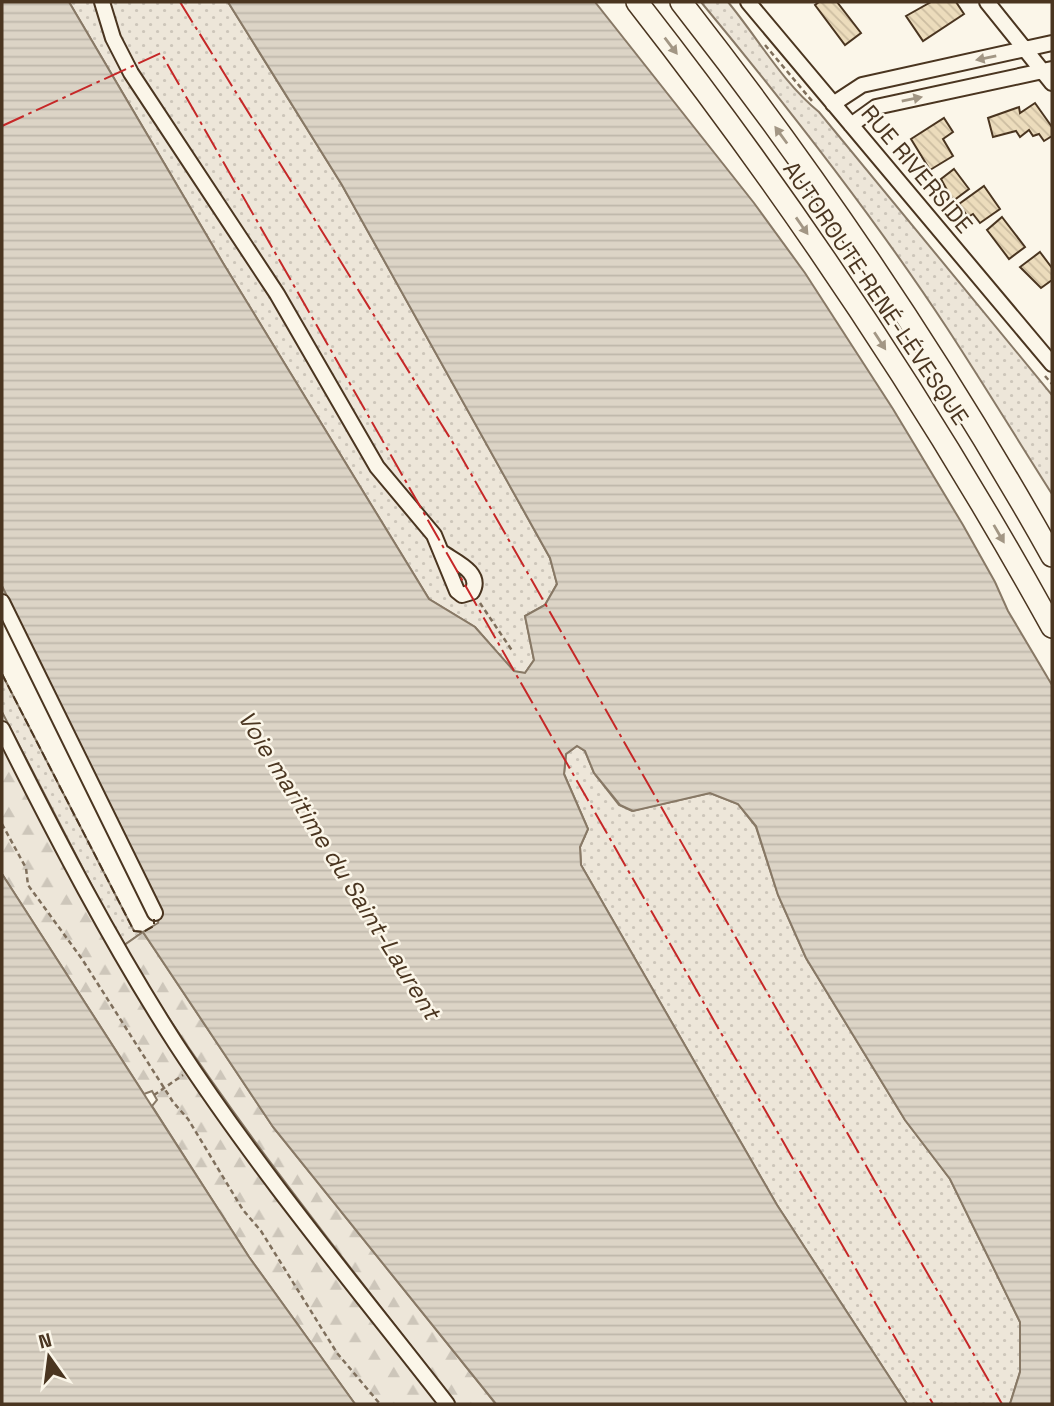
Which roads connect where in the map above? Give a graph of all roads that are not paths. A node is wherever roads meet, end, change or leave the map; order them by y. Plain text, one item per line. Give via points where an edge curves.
1 (102, 2) edge
2 (637, 2) edge
3 (681, 2) edge
4 (748, 2) edge
5 (987, 2) edge
6 (1052, 43) edge
7 (1024, 49) junction
8 (1049, 75) edge
9 (826, 105) junction
10 (850, 125) junction
11 (1052, 365) edge
12 (963, 406) junction
13 (1052, 531) edge
14 (1052, 556) edge
15 (472, 592) road end
16 (2, 602) edge
17 (1052, 627) edge
18 (2, 729) edge
19 (155, 913) dead end
20 (447, 1404) edge

1 - 15 street via 131,73 278,294 377,467 428,528 457,591 462,595
2 -> 17 highway, AUTOROUTE RENÉ-LÉVESQUE via 756,160 877,336
12 -> 3 highway, AUTOROUTE RENÉ-LÉVESQUE via 818,187
4 - 9 street, RUE RIVERSIDE
5 - 7 street
6 - 7 street
7 - 8 street
7 -> 9 street via 862,85
10 -> 8 street via 876,107
9 - 10 street, RUE RIVERSIDE
10 - 11 street, RUE RIVERSIDE
12 - 13 highway
12 - 14 highway, AUTOROUTE RENÉ-LÉVESQUE
16 - 19 street
18 - 20 street via 106,930 194,1069 270,1178

